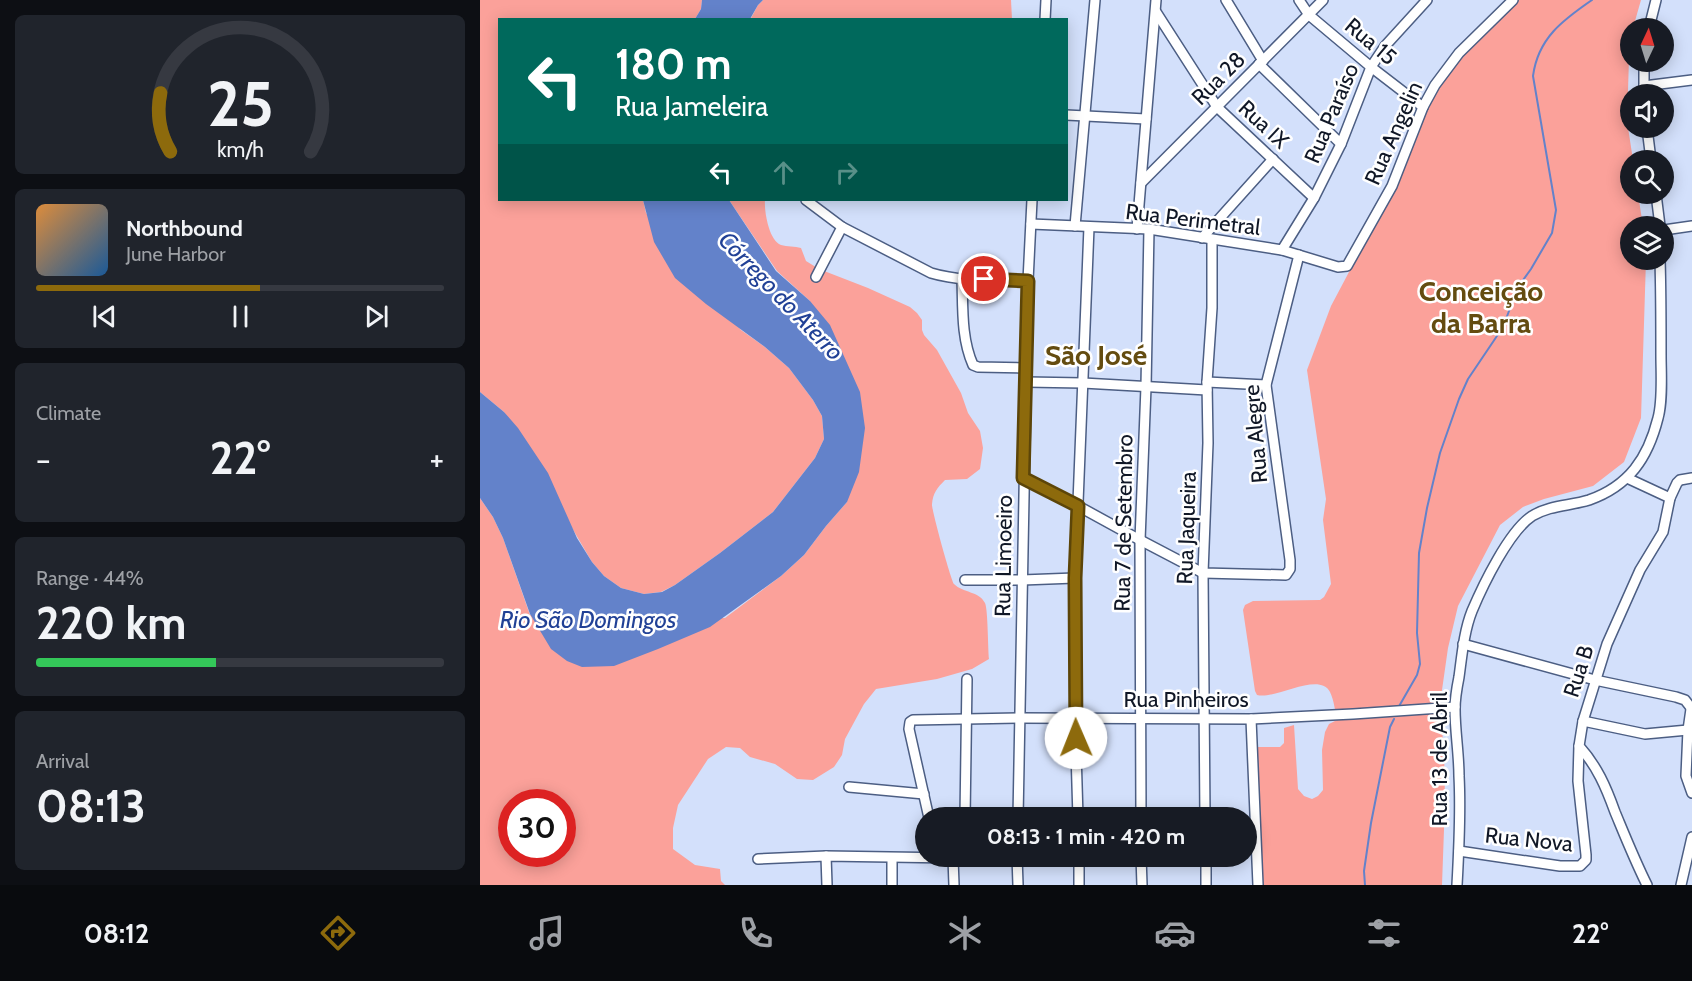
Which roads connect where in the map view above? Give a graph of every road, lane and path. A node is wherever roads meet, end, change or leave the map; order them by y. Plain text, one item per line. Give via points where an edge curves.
1 (1046, 0) edge
2 (1095, 0) edge
3 (1156, 0) edge
4 (1226, 0) edge
5 (1299, 0) edge
6 (1323, 0) edge
7 (1426, 0) edge
8 (1514, 0) edge
9 (1656, 0) edge
10 (1156, 12) junction
11 (1309, 15) junction
12 (1045, 18) edge
13 (1652, 18) edge
14 (1261, 62) junction
15 (1371, 68) junction
16 (1692, 80) edge
17 (1673, 84) edge
18 (1217, 107) junction
19 (1423, 107) junction
20 (1068, 115) edge
21 (1084, 117) junction
22 (1146, 119) junction
23 (1341, 144) junction
24 (1273, 159) junction
25 (1141, 183) junction
26 (1314, 198) junction
27 (807, 201) edge
28 (1032, 201) edge
29 (1031, 224) junction
30 (842, 226) junction
31 (1075, 226) junction
32 (1692, 226) edge
33 (1089, 227) junction
34 (1137, 228) junction
35 (1674, 229) edge
36 (1149, 230) junction
37 (1207, 239) junction
38 (1282, 250) junction
39 (1299, 255) junction
40 (1347, 266) joint
41 (1660, 270) edge
42 (816, 277) dead end
43 (962, 278) junction
44 (1028, 281) junction
45 (1026, 368) junction
46 (1026, 382) junction
47 (1083, 383) junction
48 (1266, 385) junction
49 (1207, 386) junction
50 (1146, 387) junction
51 (1023, 478) junction
52 (1627, 478) junction
53 (1692, 478) edge
54 (1670, 498) junction
55 (1078, 506) junction
56 (1140, 540) junction
57 (1203, 573) junction
58 (1075, 578) junction
59 (965, 580) dead end
60 (1022, 580) junction
61 (1463, 644) junction
62 (967, 679) dead end
63 (1595, 680) junction
64 (1455, 707) junction
65 (1691, 709) edge
66 (967, 718) junction
67 (1020, 718) junction
68 (1075, 718) junction
69 (1203, 718) junction
70 (1251, 718) junction
71 (1141, 719) junction
72 (1583, 721) junction
73 (1688, 730) junction
74 (1580, 746) junction
75 (849, 787) dead end
76 (1692, 793) edge
77 (924, 794) junction
78 (927, 807) edge
79 (965, 807) edge
80 (1018, 807) edge
81 (1078, 807) edge
82 (1141, 807) edge
83 (1205, 807) edge
84 (1255, 807) edge
85 (1692, 837) edge
86 (1459, 851) junction
87 (1257, 854) edge
88 (826, 856) junction
89 (915, 857) edge
90 (892, 858) junction
91 (758, 859) dead end
92 (958, 867) edge
93 (1017, 867) edge
94 (1079, 867) edge
95 (1141, 867) edge
96 (1206, 867) edge
97 (827, 885) edge
98 (892, 885) edge
99 (954, 885) edge
100 (1018, 885) edge
101 (1079, 885) edge
102 (1142, 885) edge
103 (1206, 885) edge
104 (1258, 885) edge
105 (1457, 885) edge
106 (1647, 885) edge
107 (1681, 885) edge

1 - 12 street
2 - 21 street
3 - 10 street
4 - 14 street
5 - 11 street, Rua 15
6 - 11 street, Rua 28
7 - 15 street, Rua Paraíso
8 - 19 street, Rua Angelin via 1458,53
9 - 13 street
10 - 18 street, Rua IX
10 - 22 street
11 - 14 street, Rua 28
11 - 15 street, Rua 15
14 - 18 street, Rua 28
14 - 23 street
15 - 19 street, Rua 15
15 - 23 street, Rua Paraíso
16 - 17 street
18 - 24 street, Rua IX
18 - 25 street, Rua 28
19 - 40 street, Rua Angelin via 1392,186
20 - 21 street
21 - 22 street
21 - 31 street
22 - 25 street
23 - 26 street, Rua Paraíso
24 - 26 street, Rua IX
24 - 37 street
25 - 34 street
26 - 38 street, Rua Paraíso
27 - 30 street
28 - 29 street, Rua Limoeiro
29 - 31 street, Rua Perimetral
29 - 44 street, Rua Limoeiro
30 - 42 street
30 - 43 street via 931,273
31 - 33 street, Rua Perimetral
32 - 35 street
33 - 34 street, Rua Perimetral
33 - 47 street
34 - 36 street, Rua Perimetral
36 - 37 street, Rua Perimetral
36 - 50 street, Rua 7 de Setembro
37 - 38 street, Rua Perimetral
37 - 49 street, Rua Jaqueira via 1212,308
38 - 39 street, Rua Perimetral
39 - 40 street, Rua Perimetral
39 - 48 street, Rua Alegre
41 - 52 street, Rua 13 de Abril via 1659,416 1641,462
43 - 44 street
43 - 45 street via 967,350 973,364
44 - 45 street, Rua Limoeiro
45 - 46 street, Rua Limoeiro
46 - 47 street
46 - 51 street, Rua Limoeiro
47 - 50 street
47 - 55 street
48 - 49 street
48 - 57 street, Rua Alegre via 1290,569 1286,575
49 - 50 street
49 - 57 street, Rua Jaqueira
50 - 56 street, Rua 7 de Setembro
51 - 55 street
51 - 60 street, Rua Limoeiro
52 - 54 street
52 - 61 street, Rua 13 de Abril via 1588,500 1542,511 1512,535 1471,612
53 - 54 street via 1680,480
54 - 63 street, Rua B via 1663,532 1640,570
55 - 56 street
55 - 58 street
56 - 57 street
56 - 71 street, Rua 7 de Setembro
57 - 69 street, Rua Jaqueira
58 - 60 street
58 - 68 street
59 - 60 street
60 - 67 street, Rua Limoeiro
61 - 63 street
61 - 64 street, Rua 13 de Abril
62 - 66 street
63 - 65 street via 1676,697 1685,700
63 - 72 street, Rua B
64 - 70 street, Rua Pinheiros
64 - 86 street, Rua 13 de Abril
65 - 73 street
66 - 67 street, Rua Pinheiros
66 - 77 street, Rua Pinheiros via 910,722
66 - 79 street
67 - 68 street, Rua Pinheiros
67 - 80 street, Rua Limoeiro
68 - 71 street, Rua Pinheiros
68 - 81 street
69 - 70 street, Rua Pinheiros
69 - 71 street, Rua Pinheiros
69 - 83 street, Rua Jaqueira
70 - 84 street
71 - 82 street, Rua 7 de Setembro
72 - 73 street via 1645,734
72 - 74 street, Rua B
73 - 76 street via 1686,776
74 - 86 street, Rua Nova via 1578,781 1586,860 1580,866
74 - 106 street via 1603,778
75 - 77 street
77 - 78 street
85 - 107 street
86 - 105 street, Rua 13 de Abril
87 - 104 street
88 - 90 street
88 - 91 street
88 - 97 street
89 - 90 street
90 - 98 street
92 - 99 street
93 - 100 street
94 - 101 street
95 - 102 street
96 - 103 street

